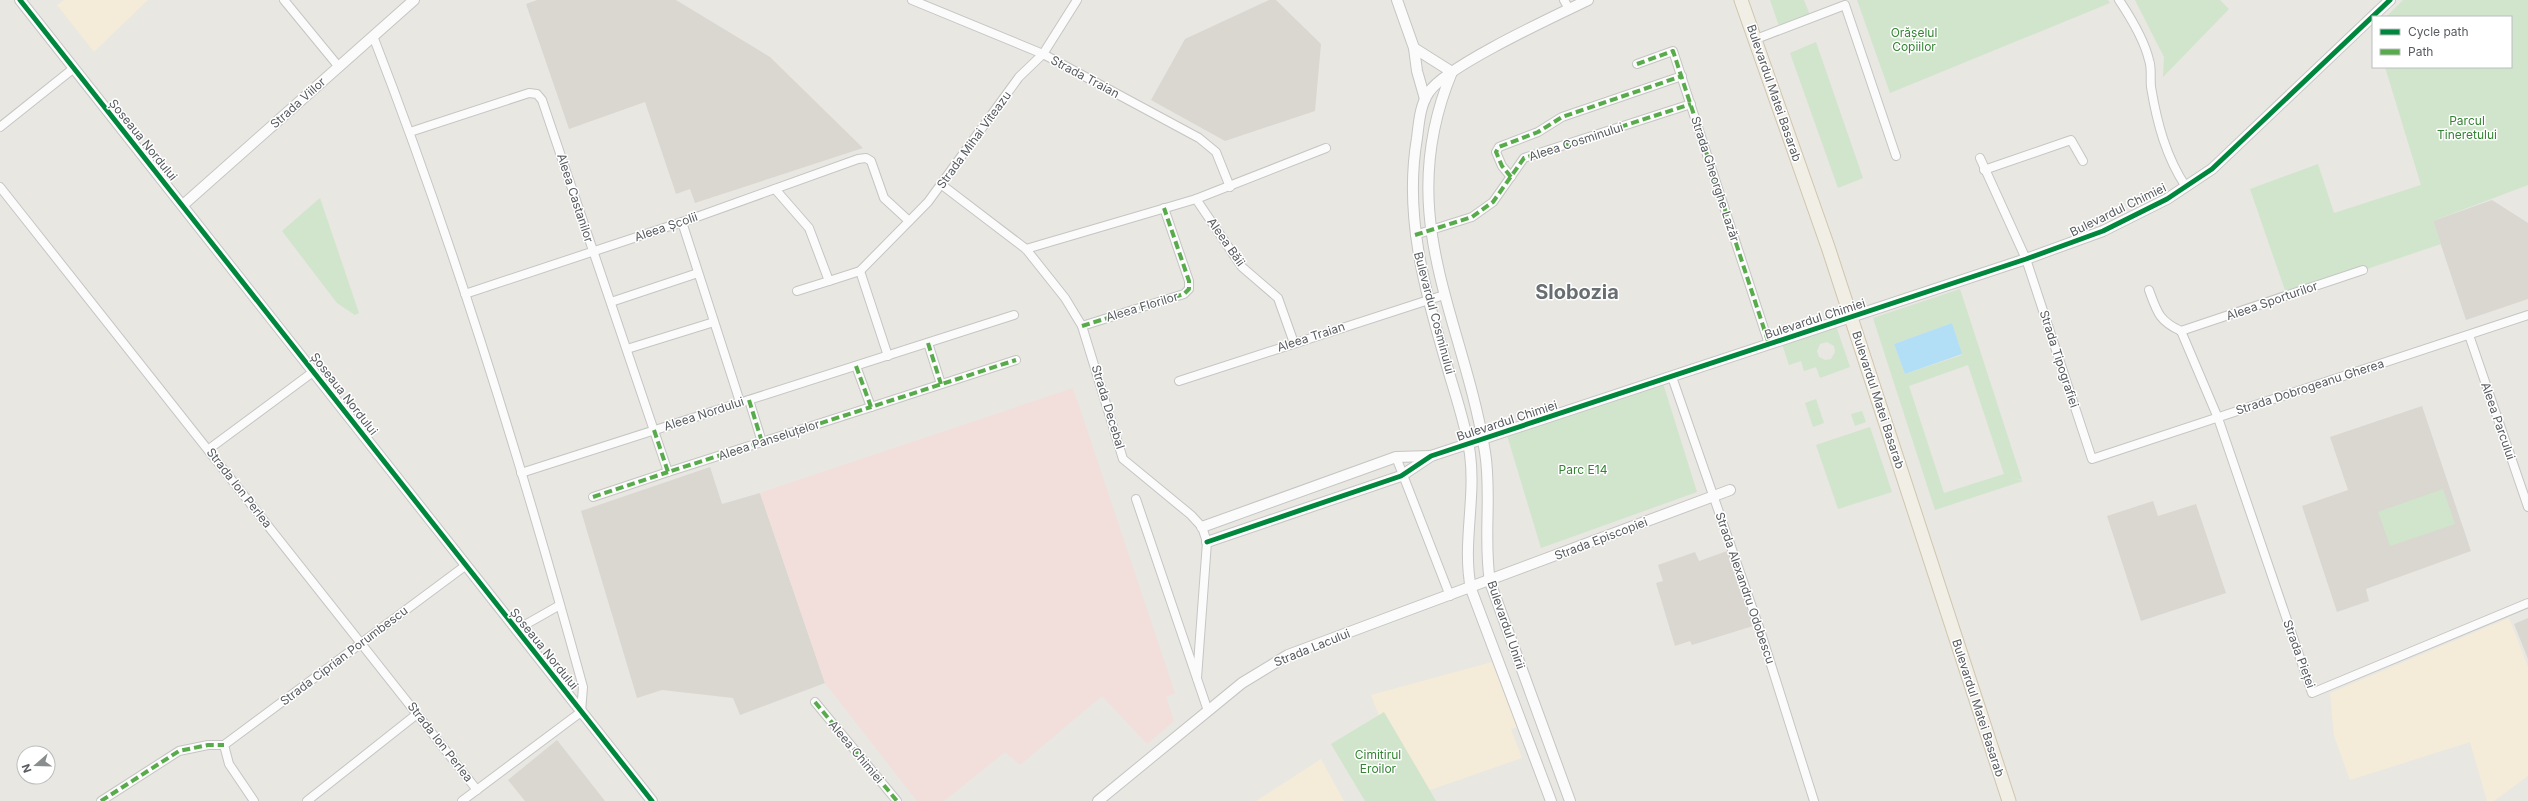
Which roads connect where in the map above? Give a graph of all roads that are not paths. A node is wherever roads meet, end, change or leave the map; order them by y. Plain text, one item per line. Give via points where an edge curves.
1 (20, 0) edge
2 (284, 0) edge
3 (414, 0) edge
4 (912, 0) edge
5 (1077, 0) edge
6 (1397, 0) edge
7 (1588, 0) edge
8 (1741, 0) edge
9 (2119, 0) edge
10 (2390, 0) edge
11 (1845, 3) edge
12 (1567, 5) edge
13 (2373, 16) edge
14 (2372, 17) edge
15 (373, 36) junction
16 (1756, 39) junction
17 (1414, 48) junction
18 (1043, 54) junction
19 (1637, 64) dead end
20 (339, 66) junction
21 (74, 68) junction
22 (1452, 72) junction
23 (1682, 76) junction
24 (1425, 99) junction
25 (1691, 104) junction
26 (0, 127) edge
27 (410, 132) junction
28 (1326, 148) dead end
29 (1896, 156) dead end
30 (1980, 158) dead end
31 (2083, 161) dead end
32 (1984, 170) junction
33 (1511, 177) junction
34 (942, 185) junction
35 (0, 187) edge
36 (1230, 187) junction
37 (2186, 187) junction
38 (775, 189) junction
39 (1196, 199) junction
40 (183, 205) junction
41 (1164, 208) junction
42 (909, 221) junction
43 (682, 222) junction
44 (1430, 230) junction
45 (1415, 235) junction
46 (1026, 248) junction
47 (593, 252) junction
48 (2026, 259) junction
49 (2363, 270) dead end
50 (860, 271) junction
51 (698, 273) junction
52 (829, 281) junction
53 (2149, 290) dead end
54 (797, 291) dead end
55 (465, 294) junction
56 (1444, 295) junction
57 (1428, 299) junction
58 (611, 302) junction
59 (1014, 315) dead end
60 (2528, 315) edge
61 (1851, 317) junction
62 (714, 322) junction
63 (1082, 326) junction
64 (2180, 331) junction
65 (2469, 335) junction
66 (928, 343) junction
67 (1294, 343) junction
68 (1769, 344) junction
69 (627, 349) junction
70 (888, 356) junction
71 (1016, 360) dead end
72 (856, 366) junction
73 (313, 372) junction
74 (1672, 377) junction
75 (1179, 381) dead end
76 (941, 384) junction
77 (745, 401) junction
78 (871, 407) junction
79 (2218, 418) junction
80 (654, 430) junction
81 (1483, 440) junction
82 (762, 442) junction
83 (1468, 445) junction
84 (209, 449) junction
85 (1432, 456) junction
86 (1396, 457) junction
87 (2092, 459) joint
88 (668, 472) junction
89 (521, 473) junction
90 (1401, 476) junction
91 (1730, 490) dead end
92 (1714, 496) junction
93 (593, 497) dead end
94 (1136, 499) dead end
95 (2528, 507) edge
96 (1202, 527) junction
97 (1207, 542) junction
98 (465, 566) junction
99 (1490, 582) junction
100 (1471, 589) junction
101 (1450, 596) junction
102 (2528, 603) edge
103 (560, 605) junction
104 (516, 630) junction
105 (362, 643) junction
106 (1197, 678) junction
107 (815, 702) dead end
108 (1208, 711) junction
109 (581, 712) junction
110 (417, 714) junction
111 (224, 745) junction
112 (477, 790) junction
113 (101, 801) edge
114 (254, 801) edge
115 (307, 801) edge
116 (462, 801) edge
117 (652, 801) edge
118 (897, 801) edge
119 (1098, 801) edge
120 (1551, 801) edge
121 (1570, 801) edge
122 (1814, 801) edge
123 (2009, 801) edge

1 - 21 street, Șoseaua Nordului
2 - 20 street
3 - 15 street, Strada Viilor
4 - 18 street, Strada Traian
5 - 18 street, Strada Mihai Viteazu
6 - 17 street
7 - 12 street, Bulevardul Cosminului
8 - 16 main road, Bulevardul Matei Basarab
9 - 37 street via 2132,20 2150,60 2151,85 2158,122 2176,173
10 - 13 street, Bulevardul Chimiei
11 - 16 street
11 - 29 street
12 - 22 street, Bulevardul Cosminului
14 - 37 street, Bulevardul Chimiei via 2226,158
15 - 20 street, Strada Viilor
15 - 27 street
16 - 61 main road, Bulevardul Matei Basarab
17 - 22 street
17 - 24 street
18 - 34 street, Strada Mihai Viteazu via 1019,77
18 - 36 street, Strada Traian via 1209,145 1221,162
19 - 23 street, Strada Gheorghe Lazăr via 1674,51
20 - 40 street, Strada Viilor
21 - 26 street
21 - 40 street, Șoseaua Nordului
22 - 24 street, Bulevardul Cosminului via 1437,82
22 - 44 street, Bulevardul Cosminului via 1438,107 1429,154
23 - 25 street, Strada Gheorghe Lazăr
23 - 33 street via 1562,117 1538,132 1499,147 1496,152 1499,160
24 - 45 street, Bulevardul Cosminului via 1413,172
25 - 33 street, Aleea Cosminului via 1524,158
25 - 68 street, Strada Gheorghe Lazăr
27 - 47 street, Aleea Castanilor via 529,93 537,94 542,100 572,183
27 - 55 street
28 - 36 street
30 - 32 street, Strada Tipografiei
31 - 32 street via 2071,140
32 - 48 street, Strada Tipografiei
33 - 44 street, Aleea Cosminului via 1493,202 1472,217
34 - 42 street, Strada Mihai Viteazu
34 - 46 street, Strada Decebal
35 - 84 street, Strada Ion Perlea
36 - 39 street
37 - 48 street, Bulevardul Chimiei via 2103,231
38 - 42 street, Aleea Școlii via 866,158 871,161 884,198
38 - 43 street, Aleea Școlii
38 - 52 street via 810,228
39 - 41 street
39 - 67 street, Aleea Băii via 1242,267 1278,298
40 - 73 street, Șoseaua Nordului
41 - 46 street
41 - 63 street, Aleea Florilor via 1189,281 1189,289 1184,294
42 - 50 street, Strada Mihai Viteazu
43 - 47 street, Aleea Școlii
43 - 51 street
44 - 45 street, Aleea Cosminului
44 - 56 street, Bulevardul Cosminului
45 - 57 street, Bulevardul Cosminului
46 - 63 street, Strada Decebal via 1065,298
47 - 55 street, Aleea Școlii
47 - 58 street, Aleea Castanilor
48 - 61 street, Bulevardul Chimiei
48 - 87 street, Strada Tipografiei
49 - 64 street, Aleea Sporturilor
50 - 52 street
50 - 70 street
51 - 58 street
51 - 62 street
52 - 54 street
53 - 64 street via 2159,316 2166,324
55 - 89 street
56 - 57 street, Aleea Traian
56 - 81 street, Bulevardul Cosminului
57 - 67 street, Aleea Traian
57 - 83 street, Bulevardul Cosminului
58 - 69 street, Aleea Castanilor
59 - 66 street, Aleea Nordului
60 - 65 street, Strada Dobrogeanu Gherea
61 - 68 street, Bulevardul Chimiei
61 - 123 main road, Bulevardul Matei Basarab
62 - 69 street
62 - 77 street
63 - 96 street, Strada Decebal via 1123,459 1145,475
64 - 79 street
65 - 79 street, Strada Dobrogeanu Gherea
65 - 95 street, Aleea Parcului
66 - 70 street, Aleea Nordului
66 - 76 street
67 - 75 street, Aleea Traian
68 - 74 street, Bulevardul Chimiei
69 - 80 street, Aleea Castanilor
70 - 72 street, Aleea Nordului
71 - 76 street, Aleea Panseluțelor
72 - 77 street, Aleea Nordului
72 - 78 street
73 - 84 street
73 - 98 street, Șoseaua Nordului
74 - 81 street, Bulevardul Chimiei
74 - 92 street, Strada Alexandru Odobescu
76 - 78 street, Aleea Panseluțelor
77 - 80 street, Aleea Nordului
77 - 82 street
78 - 82 street, Aleea Panseluțelor
79 - 87 street, Strada Dobrogeanu Gherea
79 - 102 street, Strada Pieței via 2312,693
80 - 88 street
80 - 89 street, Aleea Nordului
81 - 83 street, Bulevardul Chimiei
81 - 99 street, Bulevardul Unirii via 1486,461 1486,550
82 - 88 street, Aleea Panseluțelor
83 - 85 street, Bulevardul Chimiei
83 - 100 street, Bulevardul Unirii via 1471,465 1467,561
84 - 105 street, Strada Ion Perlea
85 - 86 street, Bulevardul Chimiei
85 - 90 street, Bulevardul Chimiei
86 - 90 street
86 - 96 street, Bulevardul Chimiei
88 - 93 street, Aleea Panseluțelor
89 - 103 street
90 - 97 street, Bulevardul Chimiei
90 - 101 street
91 - 92 street, Strada Episcopiei
92 - 99 street, Strada Episcopiei
92 - 122 street, Strada Alexandru Odobescu via 1761,632
94 - 106 street, Strada Decebal
96 - 97 street, Strada Decebal
97 - 106 street, Strada Decebal
98 - 104 street, Șoseaua Nordului
98 - 105 street, Strada Ciprian Porumbescu
99 - 100 street, Strada Episcopiei
99 - 121 street, Bulevardul Unirii
100 - 101 street, Strada Lacului
100 - 120 street, Bulevardul Unirii
101 - 108 street, Strada Lacului via 1288,655 1242,683
103 - 104 street
103 - 109 street via 583,687
104 - 109 street, Șoseaua Nordului
105 - 110 street, Strada Ion Perlea
105 - 111 street, Strada Ciprian Porumbescu
106 - 108 street, Strada Decebal
107 - 118 street, Aleea Chimiei
108 - 119 street, Strada Lacului
109 - 112 street
109 - 117 street, Șoseaua Nordului
110 - 112 street, Strada Ion Perlea
110 - 115 street
111 - 113 street via 179,750
111 - 114 street via 229,764
112 - 116 street

